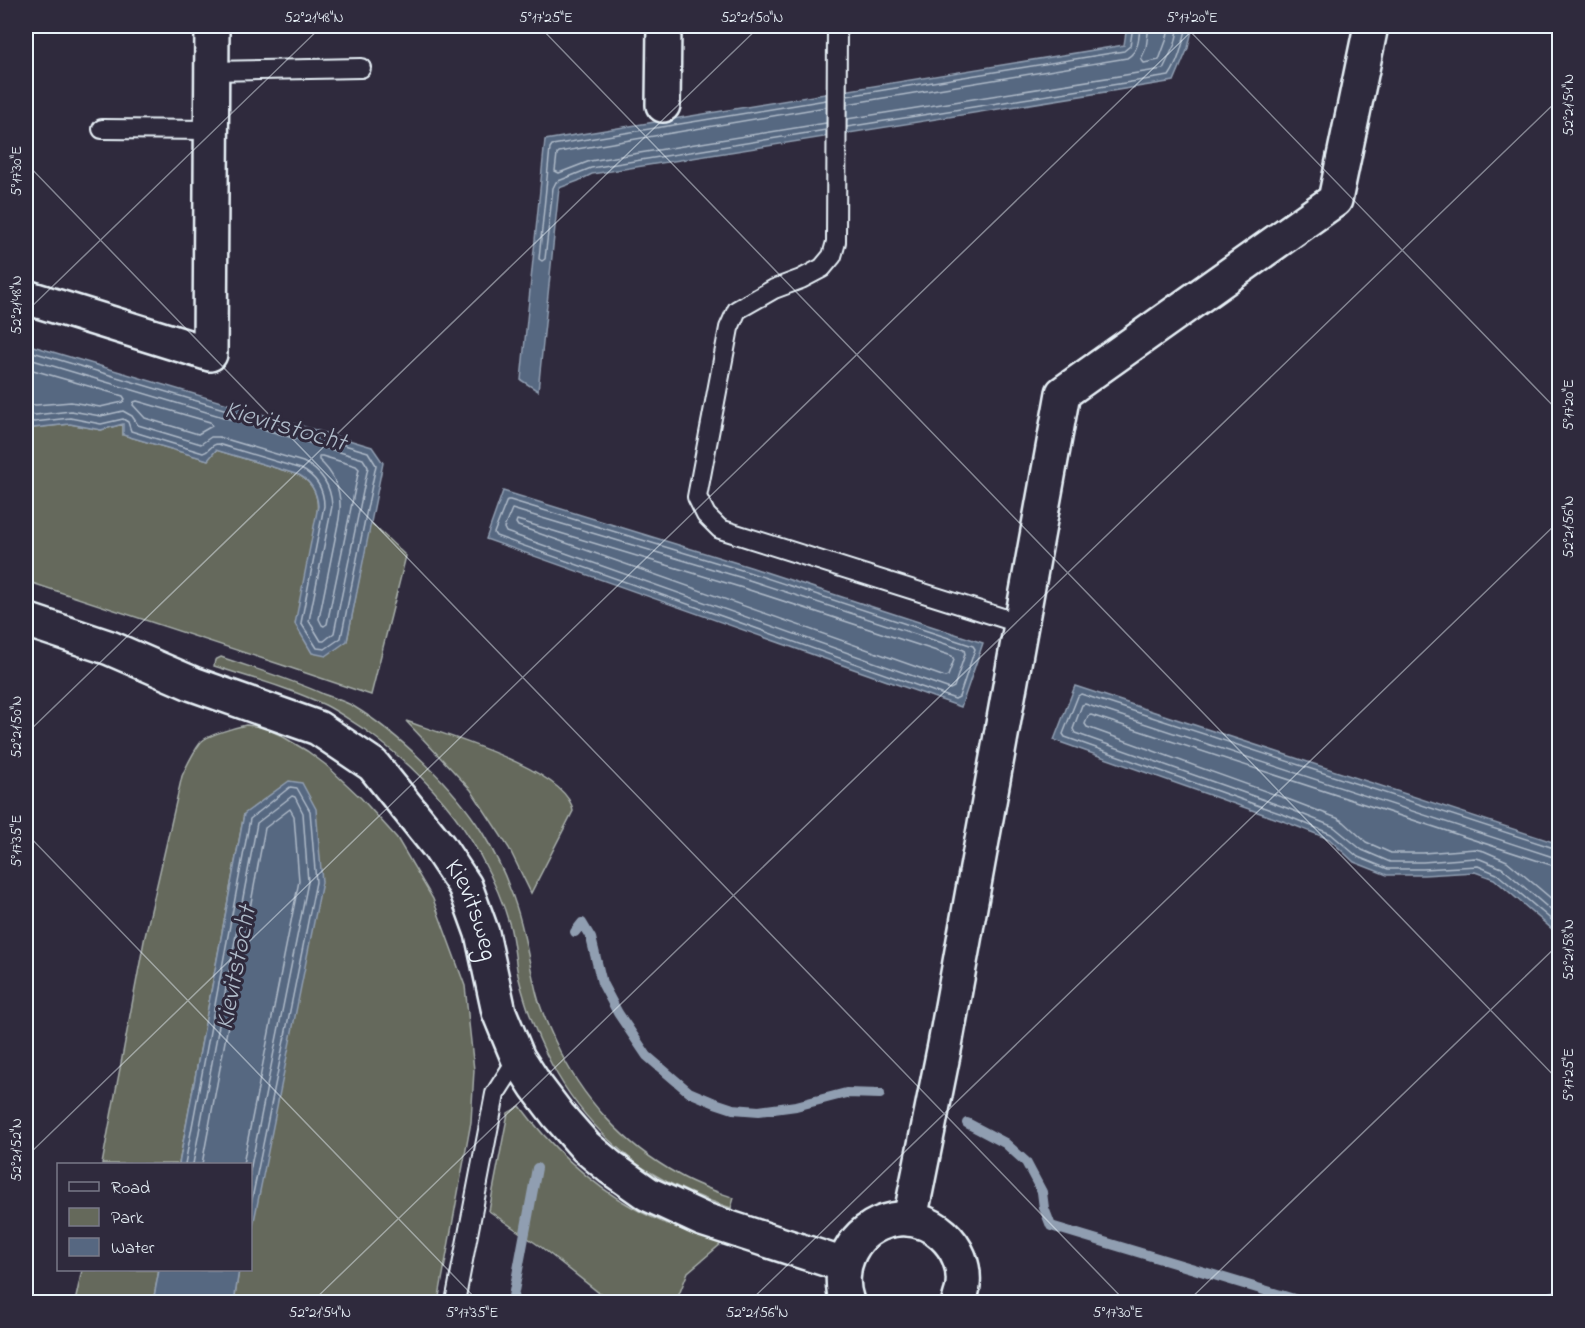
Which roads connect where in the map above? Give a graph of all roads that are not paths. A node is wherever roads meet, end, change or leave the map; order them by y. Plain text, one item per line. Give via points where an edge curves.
1 (212, 26) edge
2 (664, 26) edge
3 (837, 26) edge
4 (1371, 26) edge
5 (361, 68) dead end
6 (212, 71) junction
7 (663, 105) dead end
8 (102, 129) dead end
9 (211, 130) junction
10 (26, 297) edge
11 (26, 620) edge
12 (1022, 624) junction
13 (518, 1058) junction
14 (910, 1220) junction
15 (844, 1265) junction
16 (455, 1302) edge
17 (847, 1302) edge
18 (960, 1302) edge

1 - 6 street
2 - 7 street
3 - 12 lane via 838,159 836,242 832,256 822,268 737,310 729,328 697,497 706,515 720,529
4 - 12 street via 1335,201 1063,393
5 - 6 lane
6 - 9 street
8 - 9 lane
9 - 10 street via 210,354
11 - 13 street, Kievitsweg via 318,728 373,765 440,847 465,886 482,933 499,1012
12 - 14 street
13 - 15 street, Kievitsweg via 550,1105 586,1147 648,1194 702,1219
13 - 16 lane via 495,1094
14 - 15 street via 892,1220 876,1226 851,1249
14 - 18 street via 928,1224 955,1248 964,1284
15 - 17 street

